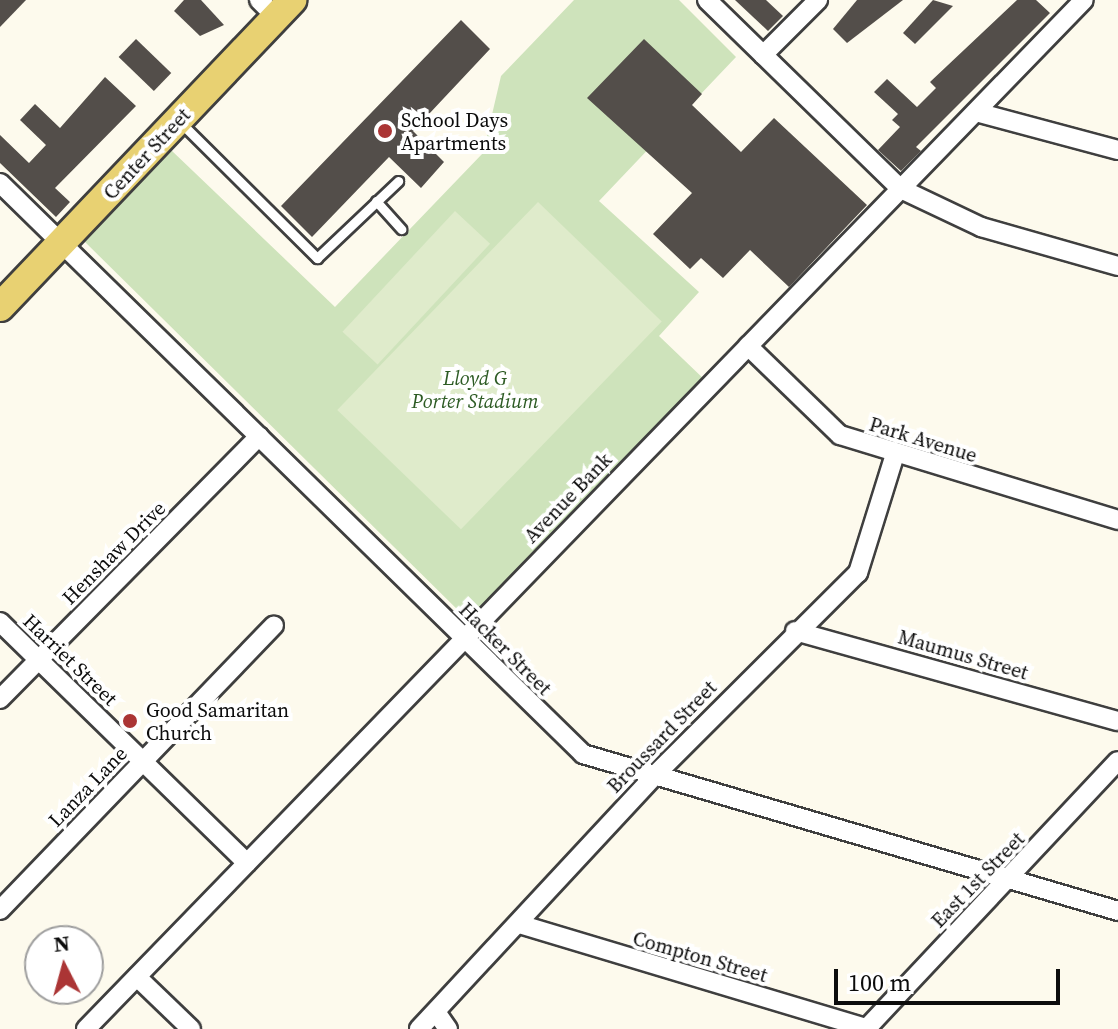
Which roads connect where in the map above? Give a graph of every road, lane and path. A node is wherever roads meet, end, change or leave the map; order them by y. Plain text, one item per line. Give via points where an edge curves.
1 (707, 0) edge
2 (818, 0) edge
3 (1084, 0) edge
4 (276, 6) edge
5 (763, 55) junction
6 (976, 112) junction
7 (178, 121) junction
8 (1118, 150) edge
9 (398, 181) dead end
10 (0, 183) edge
11 (901, 189) junction
12 (376, 201) junction
13 (401, 229) dead end
14 (63, 245) junction
15 (1118, 266) edge
16 (0, 307) edge
17 (748, 346) junction
18 (259, 436) junction
19 (895, 454) junction
20 (1118, 520) edge
21 (0, 622) edge
22 (274, 625) dead end
23 (795, 631) junction
24 (464, 638) junction
25 (37, 660) junction
26 (0, 699) edge
27 (1118, 721) edge
28 (1118, 761) edge
29 (143, 762) junction
30 (654, 776) junction
31 (247, 863) junction
32 (1009, 880) junction
33 (0, 910) edge
34 (1118, 911) edge
35 (519, 924) junction
36 (137, 977) junction
37 (436, 1012) junction
38 (868, 1028) edge
39 (86, 1029) edge
40 (191, 1029) edge
41 (419, 1029) edge
42 (448, 1029) edge

1 - 5 street
2 - 5 street
3 - 6 street, Avenue Bank
4 - 7 main road, Center Street
5 - 11 street
6 - 8 street
6 - 11 street, Avenue Bank
7 - 12 lane via 317,258
7 - 14 main road, Center Street
9 - 12 lane
10 - 14 street, Hacker Street
11 - 15 street via 981,227
11 - 17 street, Avenue Bank
12 - 13 lane
14 - 16 main road, Center Street
14 - 18 street, Hacker Street
17 - 19 street, Park Avenue via 829,427
17 - 24 street, Avenue Bank
18 - 24 street, Hacker Street
18 - 25 street, Henshaw Drive
19 - 20 street, Park Avenue
19 - 23 street, Broussard Street via 858,573
21 - 25 street, Harriet Street
22 - 29 street, Lanza Lane
23 - 27 street, Maumus Street
23 - 30 street, Broussard Street
24 - 30 street, Hacker Street via 583,754
24 - 31 street, Avenue Bank
25 - 26 street, Henshaw Drive
25 - 29 street, Harriet Street
28 - 32 street, East 1st Street
29 - 31 street, Harriet Street
29 - 33 street, Lanza Lane
30 - 32 street, Hacker Street
30 - 35 street, Broussard Street
31 - 36 street, Avenue Bank
32 - 34 street, Hacker Street
32 - 38 street, East 1st Street
35 - 37 street, Broussard Street
35 - 38 street, Compton Street
36 - 39 street, Avenue Bank
36 - 40 street
37 - 41 street, Broussard Street
37 - 42 street

